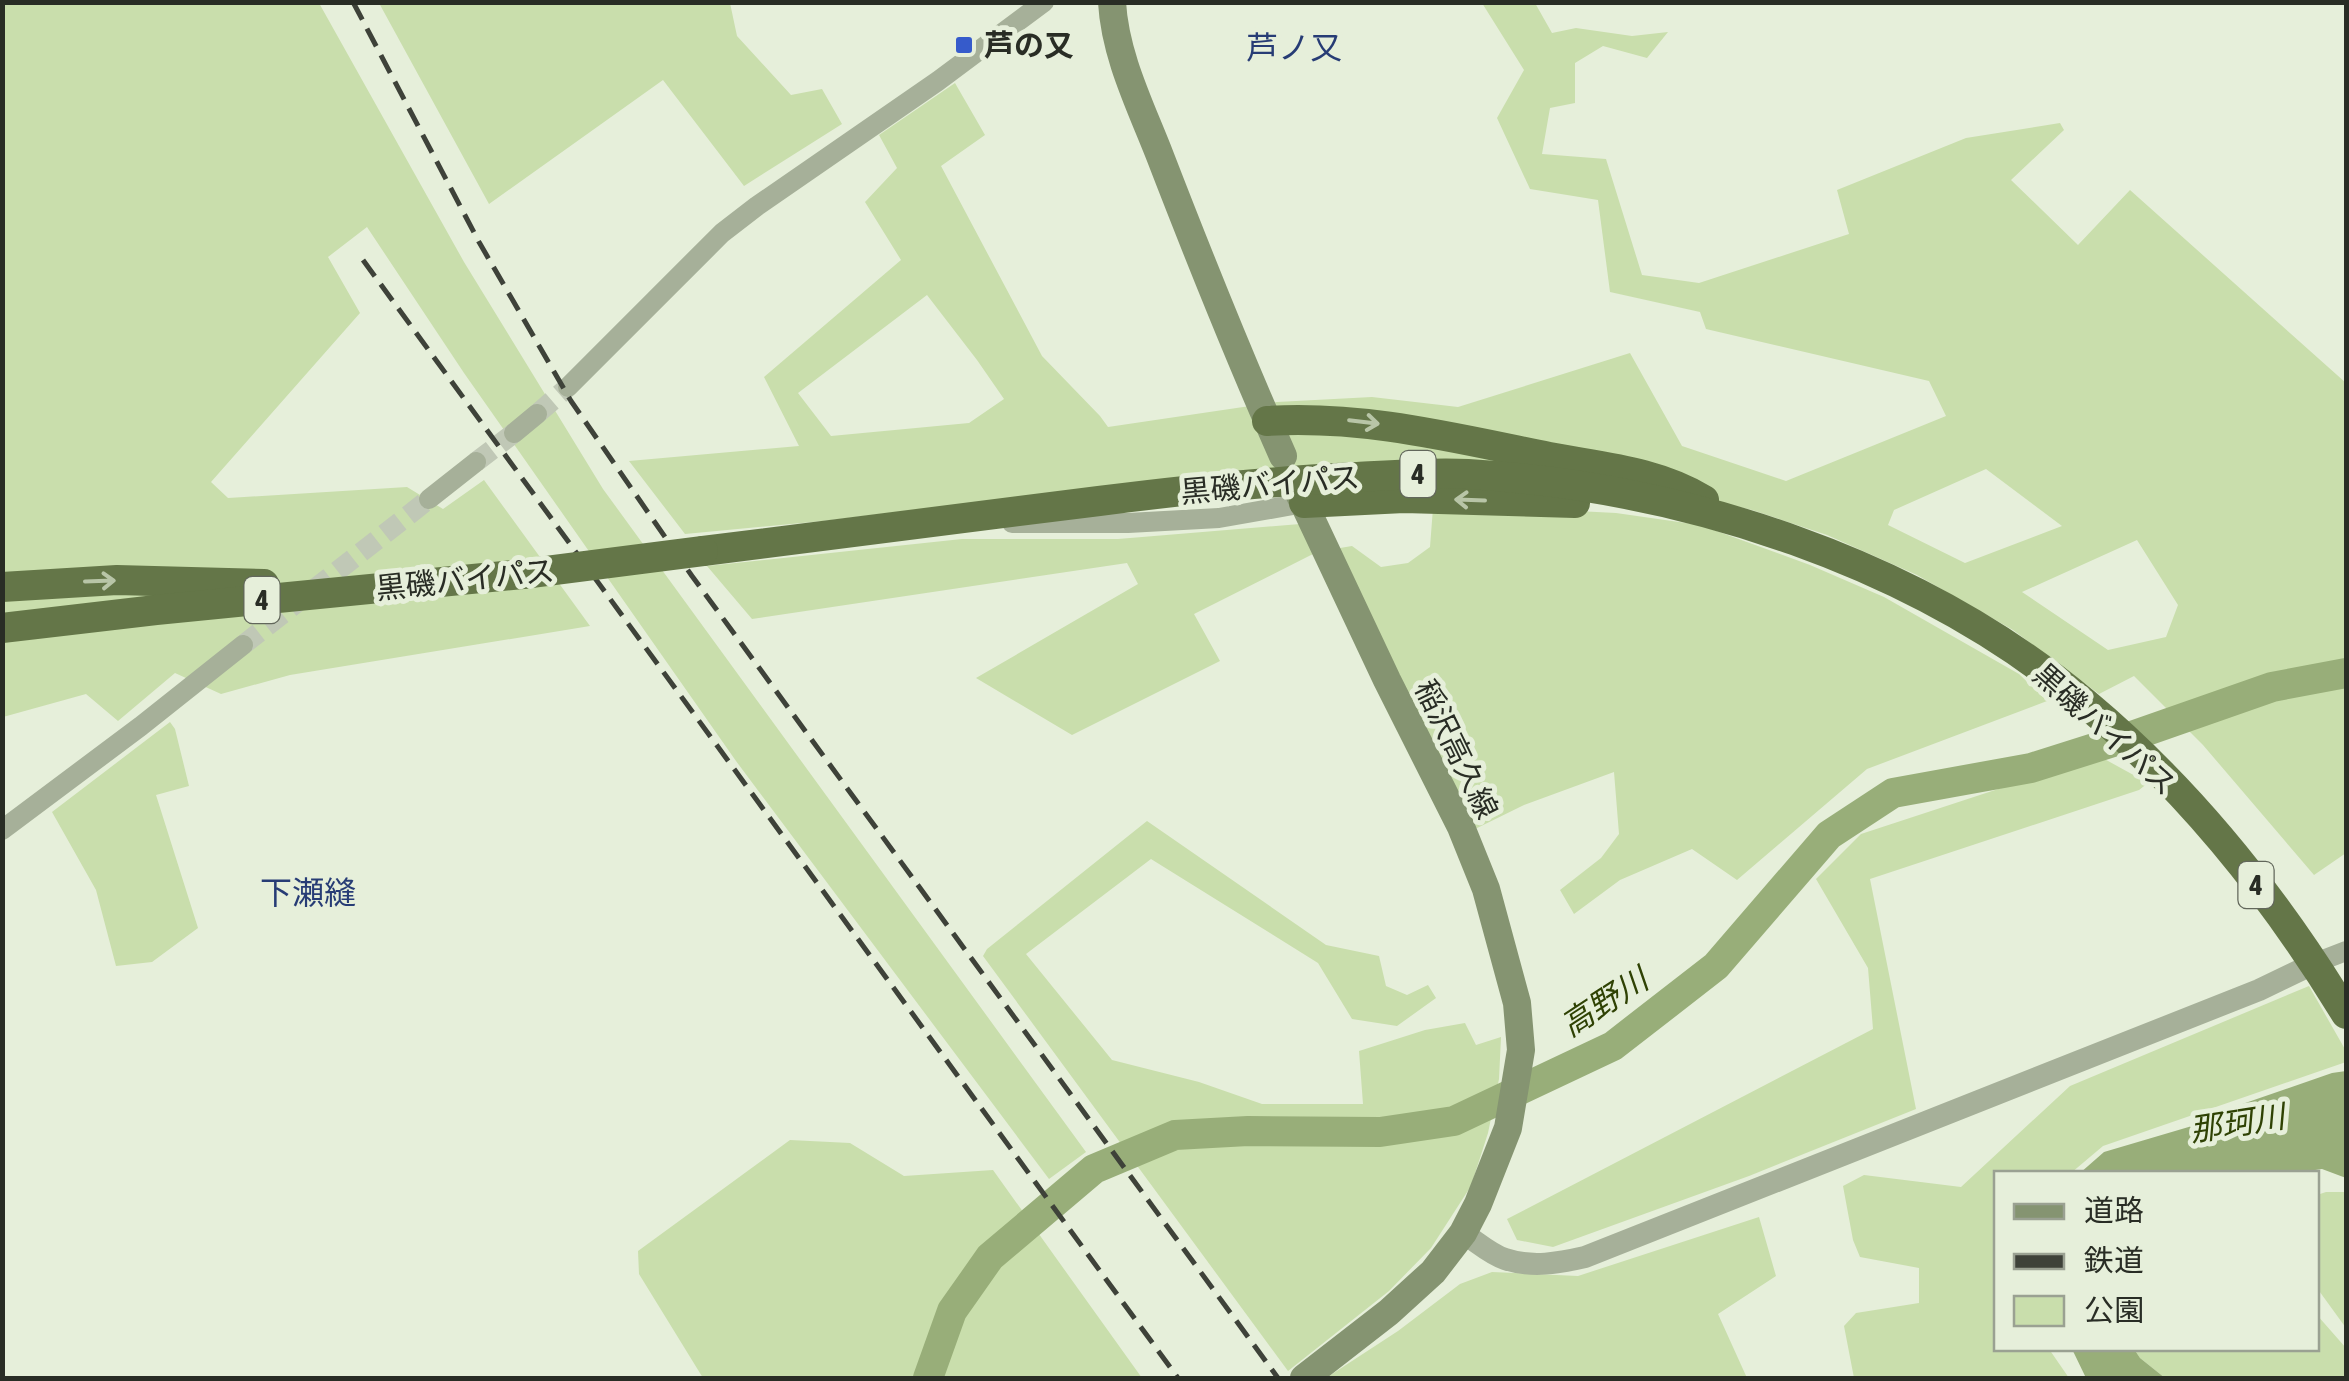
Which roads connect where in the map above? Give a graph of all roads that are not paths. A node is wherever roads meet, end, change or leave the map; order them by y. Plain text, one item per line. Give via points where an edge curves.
1 (1044, 2) edge
2 (1112, 2) edge
3 (568, 387) tunnel mouth
4 (537, 414) tunnel mouth
5 (1267, 421) junction
6 (514, 433) tunnel mouth
7 (1283, 456) dead end
8 (476, 462) tunnel mouth
9 (1301, 496) junction
10 (429, 499) tunnel mouth
11 (1722, 517) junction
12 (943, 521) junction
13 (2, 587) edge
14 (376, 589) junction
15 (156, 610) junction
16 (2, 628) edge
17 (243, 646) tunnel mouth
18 (2, 649) edge
19 (2, 830) edge
20 (2346, 951) edge
21 (2315, 963) junction
22 (2346, 1014) edge
23 (1463, 1233) junction
24 (1304, 1378) edge

1 - 3 street via 757,206
2 - 5 main road via 1118,45
4 - 6 street
5 - 7 main road
5 -> 11 highway, 4 via 1391,426 1632,472 1686,490
8 - 10 street
11 -> 9 highway, 4 via 1570,502
9 - 12 street via 1219,518
9 - 23 main road, 稲沢高久線 via 1461,827 1486,889 1516,1003 1521,1050 1508,1128
11 - 12 highway, 黒磯バイパス / 4 via 1591,487 1465,474 1223,486
11 - 21 highway, 黒磯バイパス / 4 via 1874,572 2010,648 2086,704 2205,822
12 - 14 highway, 黒磯バイパス / 4, bridge
13 -> 14 highway, 4 via 118,580
14 - 15 highway, 黒磯バイパス / 4
15 - 16 highway, 黒磯バイパス / 4
15 - 18 highway, 4
17 - 19 street
20 - 21 street
21 - 22 highway, 黒磯バイパス / 4
21 - 23 street via 1585,1256 1534,1264 1504,1258
23 - 24 main road via 1433,1272

